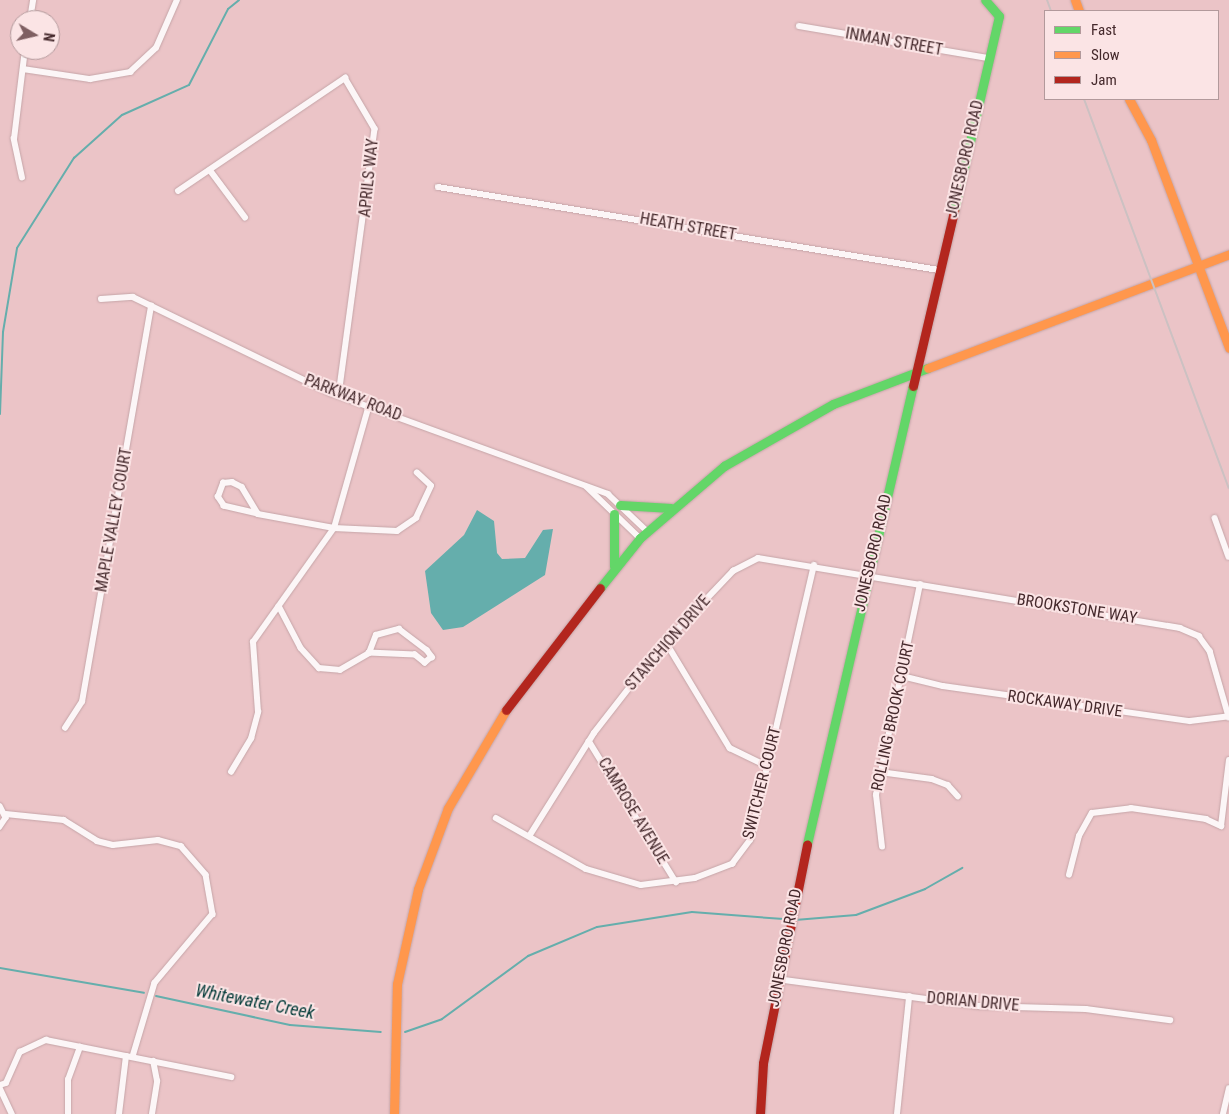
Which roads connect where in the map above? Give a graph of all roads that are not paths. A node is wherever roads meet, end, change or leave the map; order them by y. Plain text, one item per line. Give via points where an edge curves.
1 (178, 0) edge
2 (985, 0) edge
3 (799, 26) dead end
4 (989, 58) junction
5 (24, 60) edge
6 (23, 70) junction
7 (1130, 100) edge
8 (210, 170) junction
9 (22, 178) dead end
10 (438, 186) dead end
11 (178, 191) dead end
12 (245, 217) dead end
13 (1229, 254) edge
14 (1197, 266) junction
15 (939, 270) junction
16 (101, 299) dead end
17 (151, 306) junction
18 (1229, 348) edge
19 (914, 373) junction
20 (339, 396) junction
21 (369, 405) junction
22 (418, 473) dead end
23 (583, 484) junction
24 (620, 504) junction
25 (671, 508) junction
26 (258, 514) junction
27 (614, 514) junction
28 (1215, 518) dead end
29 (334, 528) junction
30 (647, 531) junction
31 (640, 538) junction
32 (1229, 557) edge
33 (814, 565) junction
34 (614, 566) junction
35 (867, 576) junction
36 (920, 585) junction
37 (280, 606) junction
38 (666, 642) junction
39 (369, 653) junction
40 (902, 676) junction
41 (1229, 716) edge
42 (65, 728) dead end
43 (590, 740) junction
44 (1229, 760) edge
45 (767, 766) junction
46 (231, 772) dead end
47 (880, 772) junction
48 (958, 796) dead end
49 (0, 806) edge
50 (6, 814) junction
51 (496, 818) dead end
52 (0, 827) edge
53 (530, 835) junction
54 (882, 847) dead end
55 (1069, 875) dead end
56 (676, 882) junction
57 (777, 979) junction
58 (909, 997) junction
59 (1170, 1020) dead end
60 (80, 1047) junction
61 (126, 1056) junction
62 (133, 1057) junction
63 (153, 1061) junction
64 (232, 1076) dead end
65 (0, 1087) edge
66 (1229, 1089) edge
67 (12, 1114) edge
68 (68, 1114) edge
69 (119, 1114) edge
70 (152, 1114) edge
71 (394, 1114) edge
72 (760, 1114) edge
73 (897, 1114) edge
74 (1223, 1114) edge

1 - 6 street via 156,48 130,72 90,79
2 - 4 main road, JONESBORO ROAD via 999,16
3 - 4 street, INMAN STREET
4 - 15 main road, JONESBORO ROAD
5 - 6 street
6 - 9 street via 14,139
7 - 14 main road via 1151,140
8 - 11 street, APRILS WAY
8 - 12 street
8 - 20 street, APRILS WAY via 345,78 362,102 374,129 374,158
10 - 15 street, HEATH STREET
13 - 14 main road
14 - 18 main road
14 - 19 main road
15 - 19 main road, JONESBORO ROAD
16 - 17 street, PARKWAY ROAD via 125,294
17 - 20 street, PARKWAY ROAD
17 - 42 street, MAPLE VALLEY COURT via 82,702
19 - 25 main road via 832,404 781,430 724,466
19 - 35 main road, JONESBORO ROAD
20 - 21 street, PARKWAY ROAD
21 - 23 street, PARKWAY ROAD
21 - 29 street
22 - 29 street via 431,486 416,518 397,531
23 - 24 street, PARKWAY ROAD
23 - 27 street, PARKWAY ROAD
24 - 25 main road via 648,510
24 - 30 street, PARKWAY ROAD
25 - 30 main road
26 - 26 street via 224,506 218,496 224,483 242,487
26 - 29 street
27 - 31 street, PARKWAY ROAD
27 - 34 main road
28 - 32 street
29 - 37 street
30 - 31 main road
31 - 34 main road
33 - 35 street, STANCHION DRIVE
33 - 38 street, STANCHION DRIVE via 771,557 743,563
33 - 45 street, SWITCHER COURT
34 - 71 main road via 489,731 431,848 407,931 397,984
35 - 36 street, BROOKSTONE WAY
35 - 57 main road, JONESBORO ROAD
36 - 40 street, ROLLING BROOK COURT
36 - 41 street, BROOKSTONE WAY via 1149,620 1199,636 1210,651
37 - 39 street via 301,648 319,668 340,670
37 - 46 street via 253,642 258,712 250,739
38 - 43 street, STANCHION DRIVE
38 - 45 street via 730,748
39 - 39 street via 415,655 425,663 432,657 399,629 376,635
40 - 41 street, ROCKAWAY DRIVE via 943,686 1190,721
40 - 47 street, ROLLING BROOK COURT
43 - 53 street, STANCHION DRIVE
43 - 56 street, CAMROSE AVENUE
44 - 55 street via 1221,826 1206,819 1132,808 1092,813 1079,836
45 - 56 street, SWITCHER COURT via 742,855 720,871
47 - 48 street via 932,780 948,785
47 - 54 street, ROLLING BROOK COURT via 876,794
49 - 50 street
50 - 52 street
50 - 62 street via 64,820 97,841 113,845 158,840 181,846 206,876 213,914 155,983
51 - 53 street, SWITCHER COURT
53 - 56 street, SWITCHER COURT via 594,871 641,885
57 - 58 street, DORIAN DRIVE
57 - 72 main road, JONESBORO ROAD via 763,1063
58 - 59 street, DORIAN DRIVE via 980,1006 1086,1009
58 - 73 street
60 - 61 street
60 - 65 street via 36,1042 20,1052 6,1083
60 - 68 street via 68,1080
61 - 62 street
61 - 69 street
62 - 63 street
63 - 64 street
63 - 70 street via 157,1081
65 - 67 street
66 - 74 street

